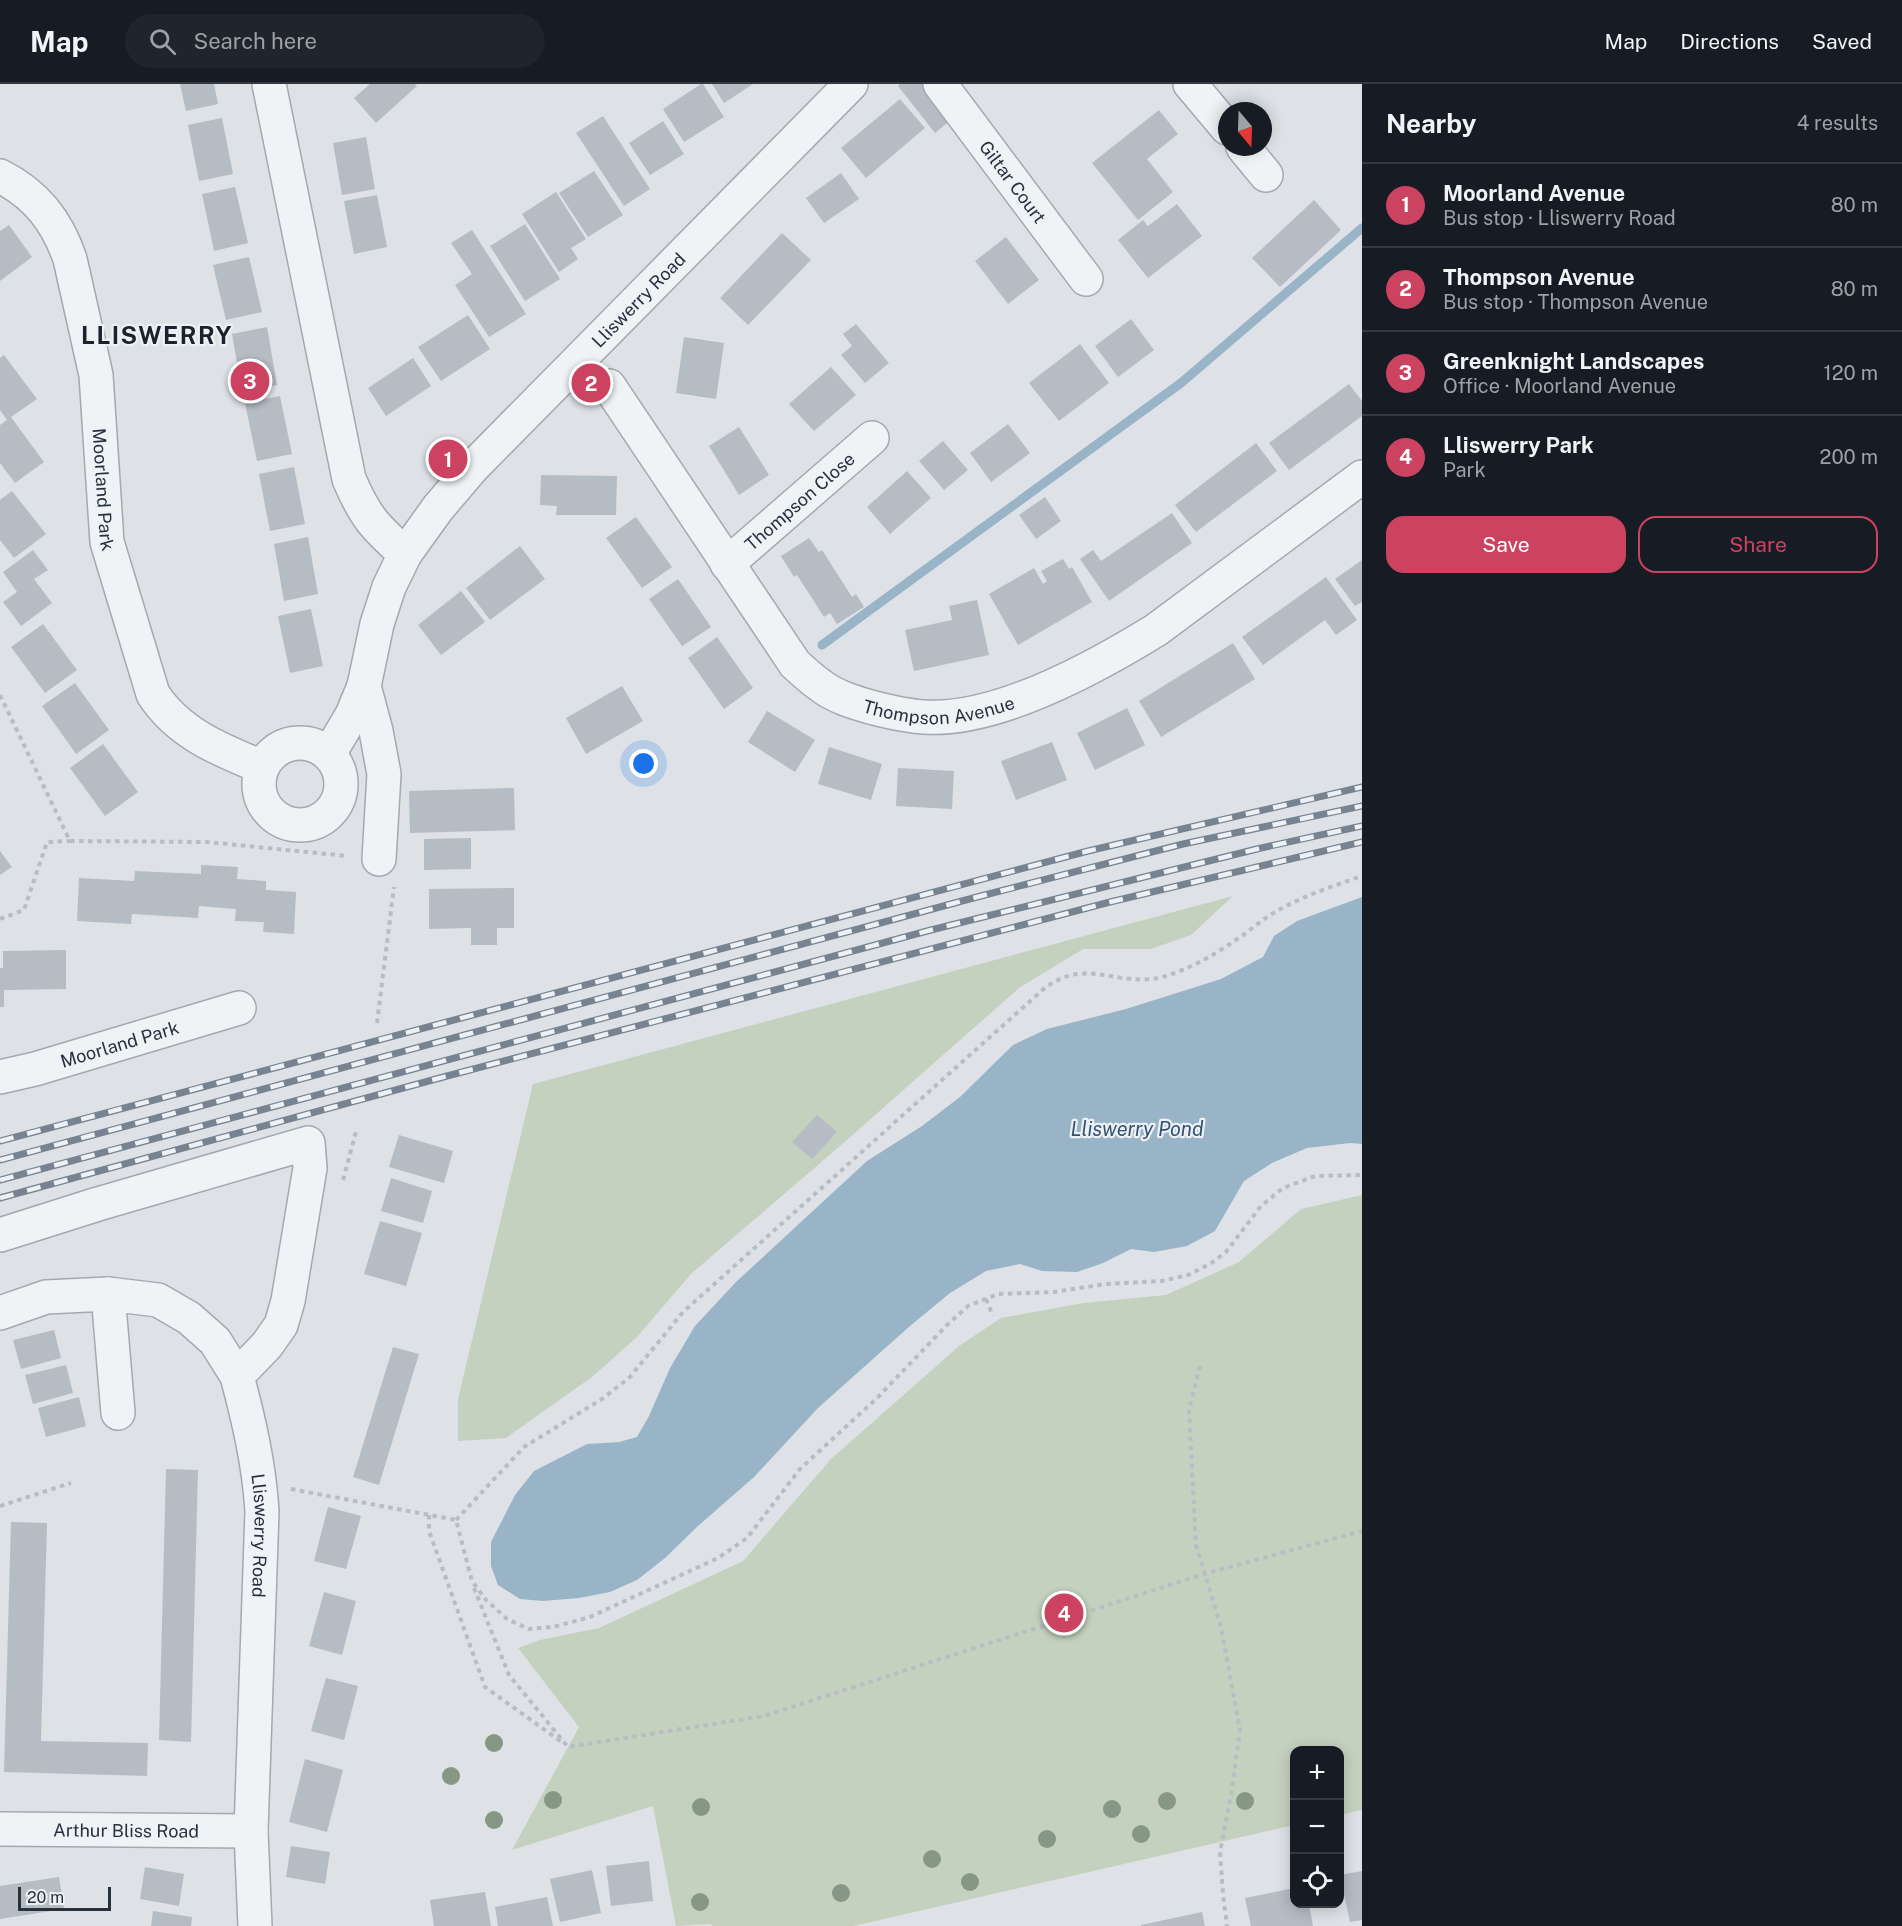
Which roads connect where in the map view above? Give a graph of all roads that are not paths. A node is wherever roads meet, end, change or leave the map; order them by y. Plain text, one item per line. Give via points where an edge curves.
1 (851, 84) edge
2 (940, 84) edge
3 (1190, 84) edge
4 (277, 89) edge
5 (1218, 117) edge
6 (1250, 156) edge
7 (1266, 175) dead end
8 (0, 176) edge
9 (1086, 279) dead end
10 (609, 386) dead end
11 (872, 438) dead end
12 (1362, 477) edge
13 (405, 554) junction
14 (727, 564) junction
15 (364, 686) junction
16 (329, 754) junction
17 (262, 767) junction
18 (379, 859) road end
19 (239, 1008) dead end
20 (0, 1077) edge
21 (0, 1235) edge
22 (108, 1294) junction
23 (0, 1313) edge
24 (237, 1376) junction
25 (118, 1413) dead end
26 (0, 1829) edge
27 (251, 1831) junction
28 (255, 1926) edge

1 - 13 street, Lliswerry Road via 472,468
2 - 9 street, Giltar Court
3 - 5 street
4 - 13 street via 349,479 375,528
6 - 7 street
8 - 17 street, Moorland Park via 23,189 44,208 64,240 70,259 96,375 107,542 153,694 176,722 202,740
10 - 14 street, Thompson Avenue
11 - 14 street, Thompson Close
12 - 14 street, Thompson Avenue via 1156,630 1120,652 1034,693 955,716 894,713 845,699 821,687 795,664
13 - 15 street, Lliswerry Road via 377,624
15 - 16 street, Lliswerry Road via 352,716
15 - 18 street, Lliswerry Road via 384,774
16 - 17 street via 300,743 284,746 271,754
16 - 17 street via 337,765 341,792 327,816 315,823 287,824 265,807 260,795
19 - 20 street, Moorland Park
21 - 24 street via 308,1143 310,1168 281,1325
22 - 23 street, Lliswerry Road via 46,1296
22 - 24 street, Lliswerry Road via 158,1300 189,1318 215,1341
22 - 25 street
24 - 27 street, Lliswerry Road via 252,1429 262,1510
26 - 27 street, Arthur Bliss Road
27 - 28 street, Lliswerry Road

